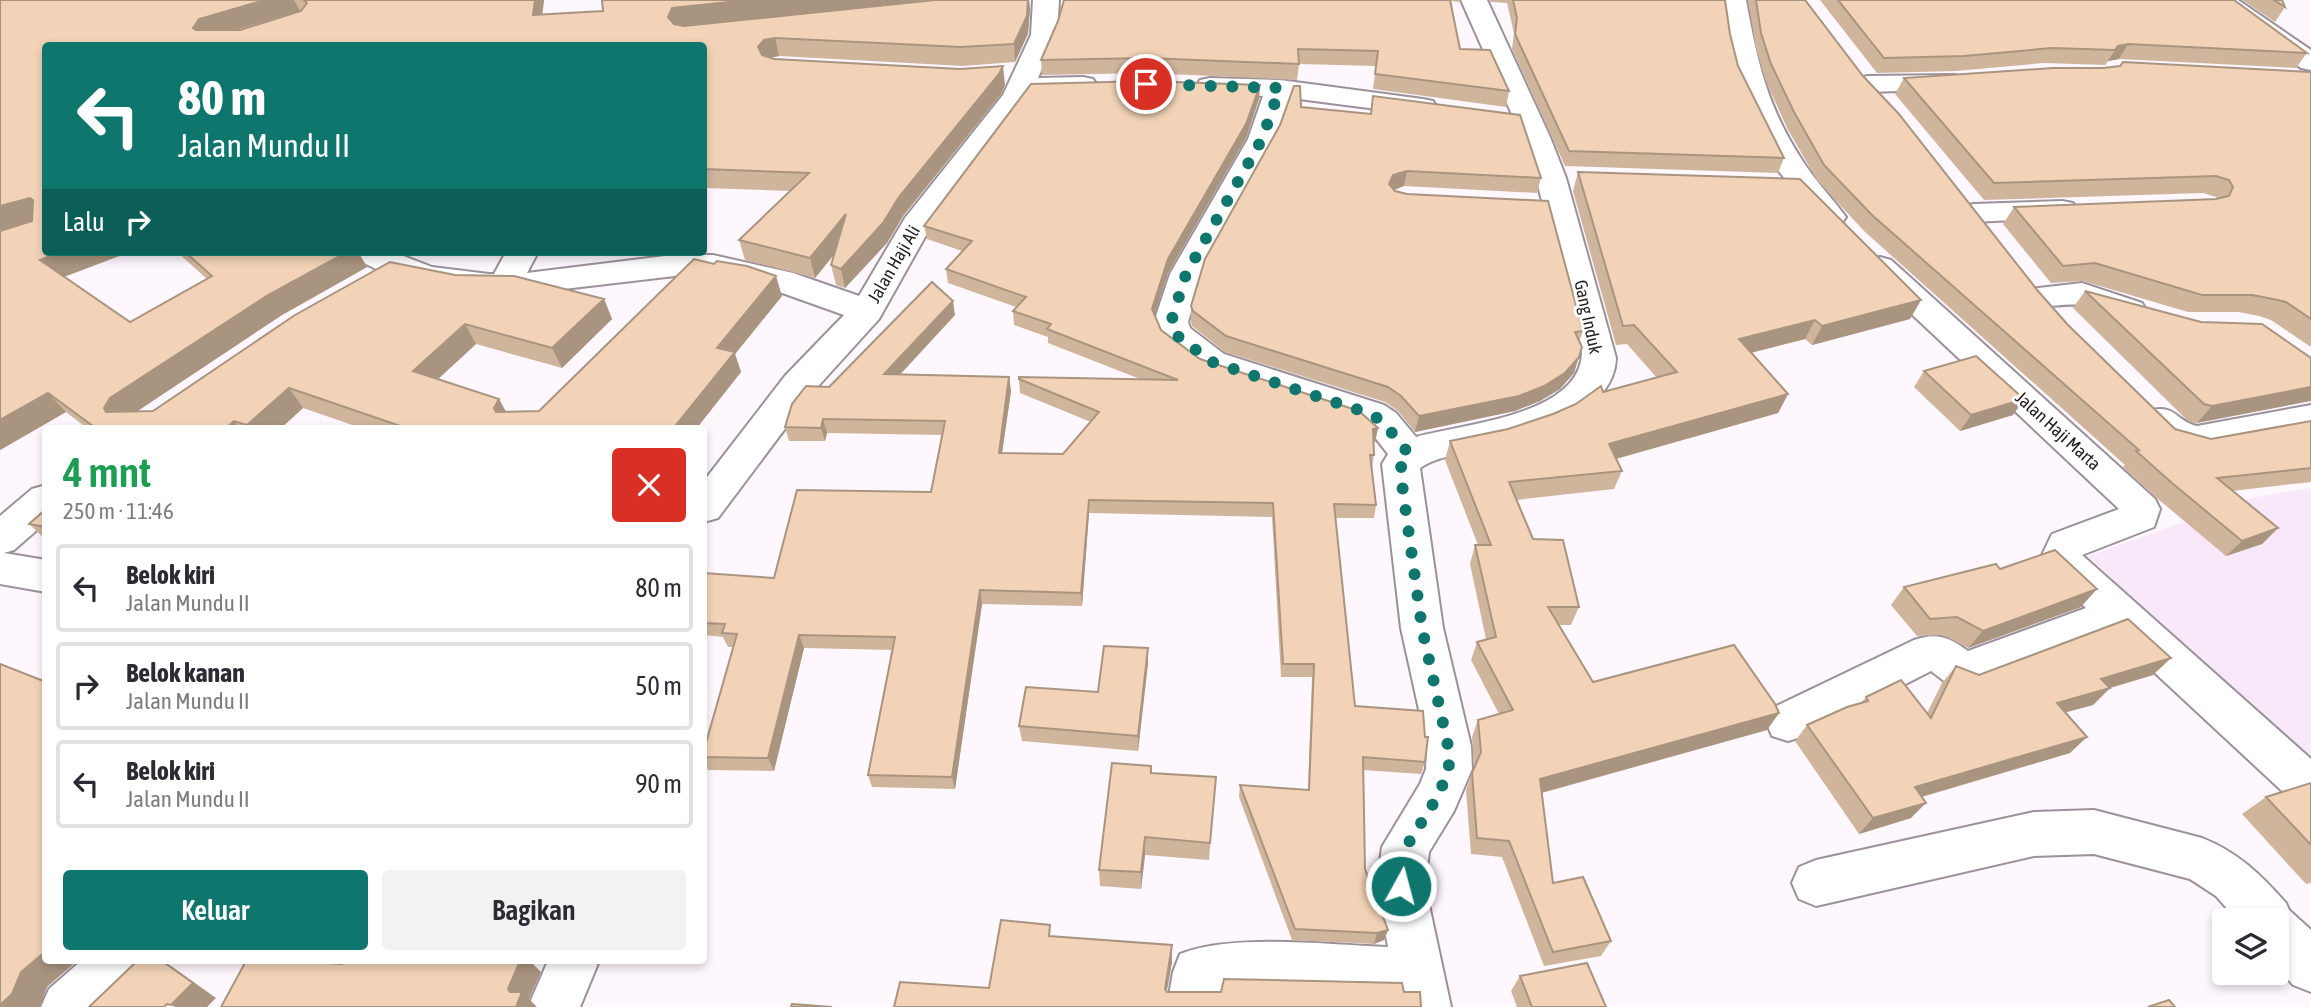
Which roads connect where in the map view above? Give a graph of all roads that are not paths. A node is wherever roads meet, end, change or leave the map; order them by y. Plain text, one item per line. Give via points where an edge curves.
1 (1031, 0) edge
2 (1474, 0) edge
3 (1733, 0) edge
4 (2221, 0) edge
5 (1851, 62) edge
6 (2311, 62) edge
7 (1018, 78) junction
8 (1982, 80) edge
9 (1868, 84) junction
10 (1105, 85) edge
11 (1185, 85) edge
12 (1280, 88) junction
13 (1446, 110) edge
14 (1893, 112) edge
15 (2092, 209) edge
16 (1999, 245) edge
17 (520, 256) edge
18 (381, 260) edge
19 (692, 264) junction
20 (504, 285) junction
21 (362, 287) edge
22 (656, 299) edge
23 (867, 311) junction
24 (2164, 318) edge
25 (2071, 331) edge
26 (2138, 397) edge
27 (2311, 418) edge
28 (1409, 454) junction
29 (42, 502) edge
30 (707, 504) edge
31 (4, 529) edge
32 (0, 568) edge
33 (42, 575) edge
34 (2118, 612) junction
35 (1788, 722) dead end
36 (2311, 788) edge
37 (1816, 883) dead end
38 (2258, 908) edge
39 (2289, 942) edge
40 (116, 964) edge
41 (573, 964) edge
42 (2311, 967) edge
43 (1422, 990) edge
44 (67, 1007) edge
45 (554, 1007) edge
46 (1193, 1007) edge

1 - 7 street, Jalan Haji Ali via 1044,35
2 - 28 street, Gang Induk via 1515,119 1556,192 1600,353 1597,373 1584,392 1546,416
3 - 34 street, Jalan Haji Marta via 1740,50 1788,186 2141,509 2140,517 2066,545 2062,555 2068,567
4 - 6 street
5 - 9 street
7 - 10 street
7 - 23 street, Jalan Haji Ali via 916,225
8 - 9 street
9 - 14 street
11 - 12 street
12 - 13 street
12 - 28 street via 1262,139 1186,274 1171,322 1175,334 1212,362 1371,414
15 - 16 street via 1966,204
17 - 20 street
18 - 20 street via 441,279
18 - 21 street
19 - 20 street
19 - 22 street
19 - 23 street via 751,273
23 - 30 street, Jalan Haji Ali via 798,385
24 - 25 street via 2082,294 2033,287
26 - 27 street via 2176,435 2187,438
28 - 43 street via 1401,464 1402,484 1422,628 1449,769 1406,847 1401,886
29 - 31 street
32 - 33 street
34 - 35 street via 1963,671 1937,652 1929,652
34 - 36 street, Jalan Haji Marta
37 - 38 street via 2034,834 2094,832 2202,860 2232,880
39 - 42 street
40 - 44 street
41 - 45 street
43 - 46 street via 1252,968 1204,970 1198,972

